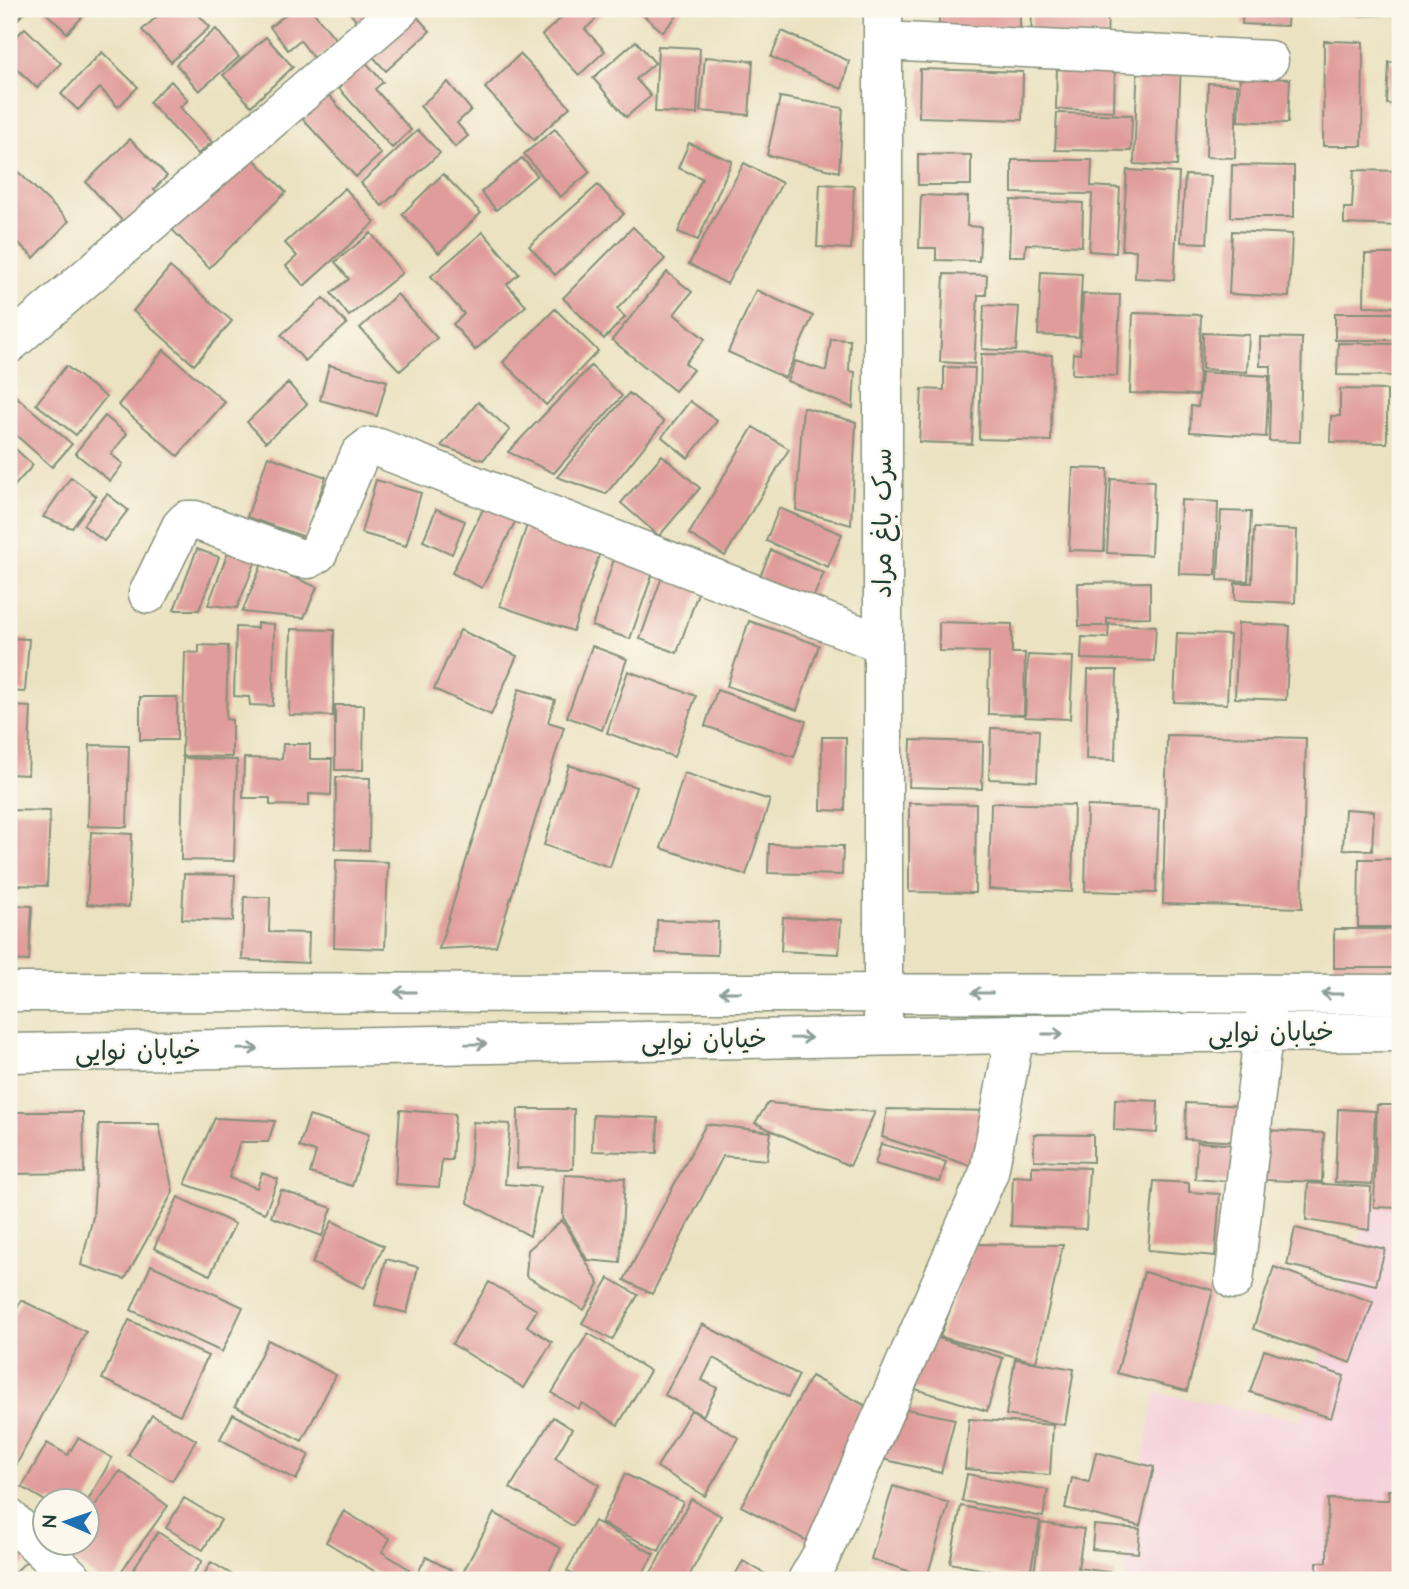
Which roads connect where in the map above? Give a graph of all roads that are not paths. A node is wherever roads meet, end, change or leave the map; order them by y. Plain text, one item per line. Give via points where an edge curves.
1 (400, 9) edge
2 (883, 25) edge
3 (1269, 60) dead end
4 (9, 344) edge
5 (148, 594) dead end
6 (883, 644) junction
7 (9, 992) edge
8 (883, 992) junction
9 (1268, 994) junction
10 (1400, 994) edge
11 (1400, 1032) edge
12 (1015, 1034) junction
13 (1264, 1034) junction
14 (883, 1037) junction
15 (9, 1053) edge
16 (1234, 1280) dead end
17 (9, 1518) edge
18 (75, 1580) edge
19 (807, 1580) edge

1 - 4 street
2 - 3 street
2 - 6 street, سرک باغ مراد
5 - 6 street via 187,520 309,559 318,553 360,454 379,447
6 - 8 street, سرک باغ مراد
8 -> 7 street, خیابان نوایی
9 -> 8 street, خیابان نوایی
8 - 14 street, سرک باغ مراد
10 -> 9 street, خیابان نوایی
9 - 13 street
11 - 13 street, خیابان نوایی
12 -> 13 street, خیابان نوایی
12 - 14 street, خیابان نوایی
12 - 19 street via 989,1172
13 - 16 street
15 -> 14 street, خیابان نوایی
17 - 18 street

